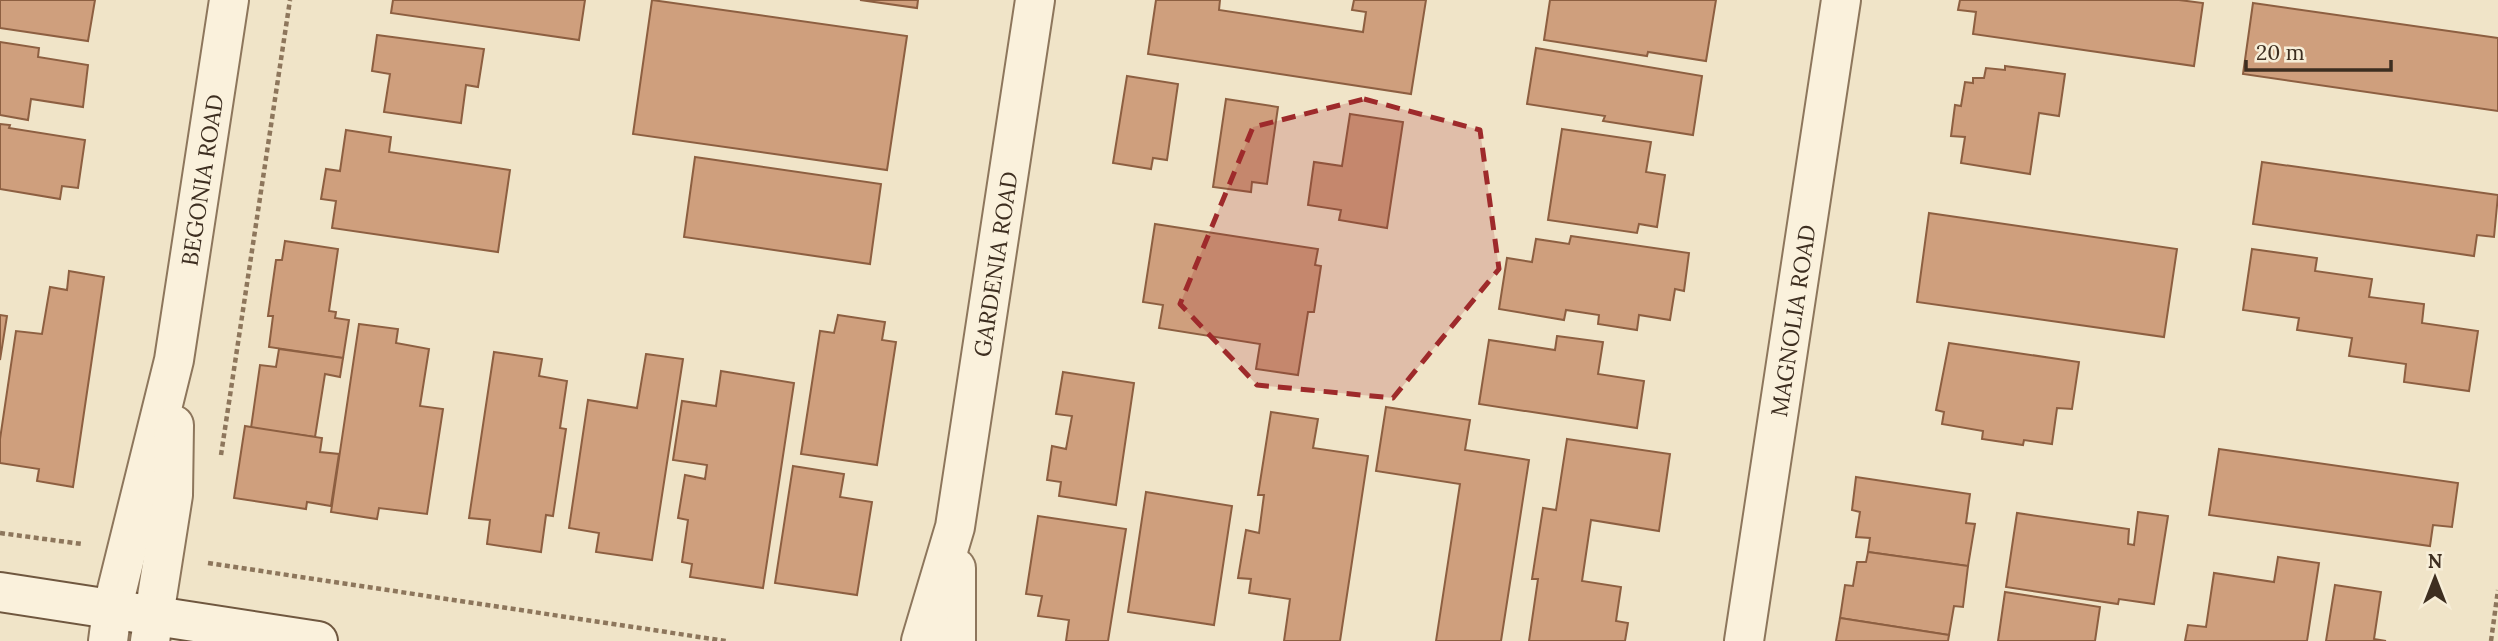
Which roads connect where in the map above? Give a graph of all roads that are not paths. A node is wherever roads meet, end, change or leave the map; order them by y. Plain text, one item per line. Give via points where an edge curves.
1 (229, 0) edge
2 (1035, 0) edge
3 (1841, 0) edge
4 (174, 360) junction
5 (955, 527) junction
6 (0, 592) edge
7 (110, 626) edge
8 (152, 629) edge
9 (318, 641) edge
10 (921, 641) edge
11 (956, 641) edge
12 (1744, 641) edge

1 - 4 street, BEGONIA ROAD
2 - 5 street, GARDENIA ROAD
3 - 12 street, MAGNOLIA ROAD
4 - 7 street, BEGONIA ROAD
4 - 8 street, BEGONIA ROAD via 173,495
5 - 10 street, GARDENIA ROAD
5 - 11 street, GARDENIA ROAD
6 - 7 street
7 - 8 street
8 - 9 street via 196,623

